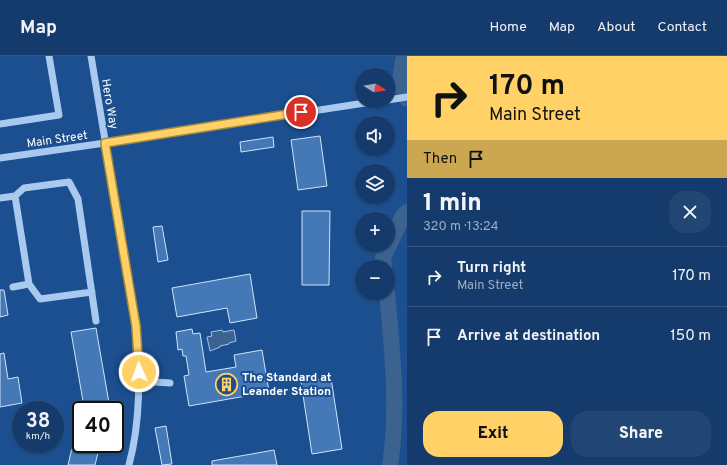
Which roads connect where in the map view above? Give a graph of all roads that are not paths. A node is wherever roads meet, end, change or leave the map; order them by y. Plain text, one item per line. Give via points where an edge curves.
1 (49, 56) edge
2 (91, 56) edge
3 (407, 96) edge
4 (395, 99) edge
5 (355, 105) edge
6 (0, 124) edge
7 (105, 143) junction
8 (0, 158) edge
9 (15, 196) junction
10 (0, 198) edge
11 (29, 284) junction
12 (13, 287) dead end
13 (92, 292) junction
14 (96, 321) dead end
15 (139, 381) junction
16 (170, 382) dead end
17 (129, 465) edge

1 - 6 street via 59,115
2 - 7 street, Hero Way
3 - 4 street
5 - 7 street, Main Street
7 - 8 street, Main Street
7 - 15 street, Hero Way via 136,326
9 - 10 street
9 - 11 street
9 - 13 street via 24,188 69,182 78,199
11 - 12 street
11 - 13 street via 40,299
13 - 14 street
15 - 16 street
15 - 17 street, Hero Way via 133,452

